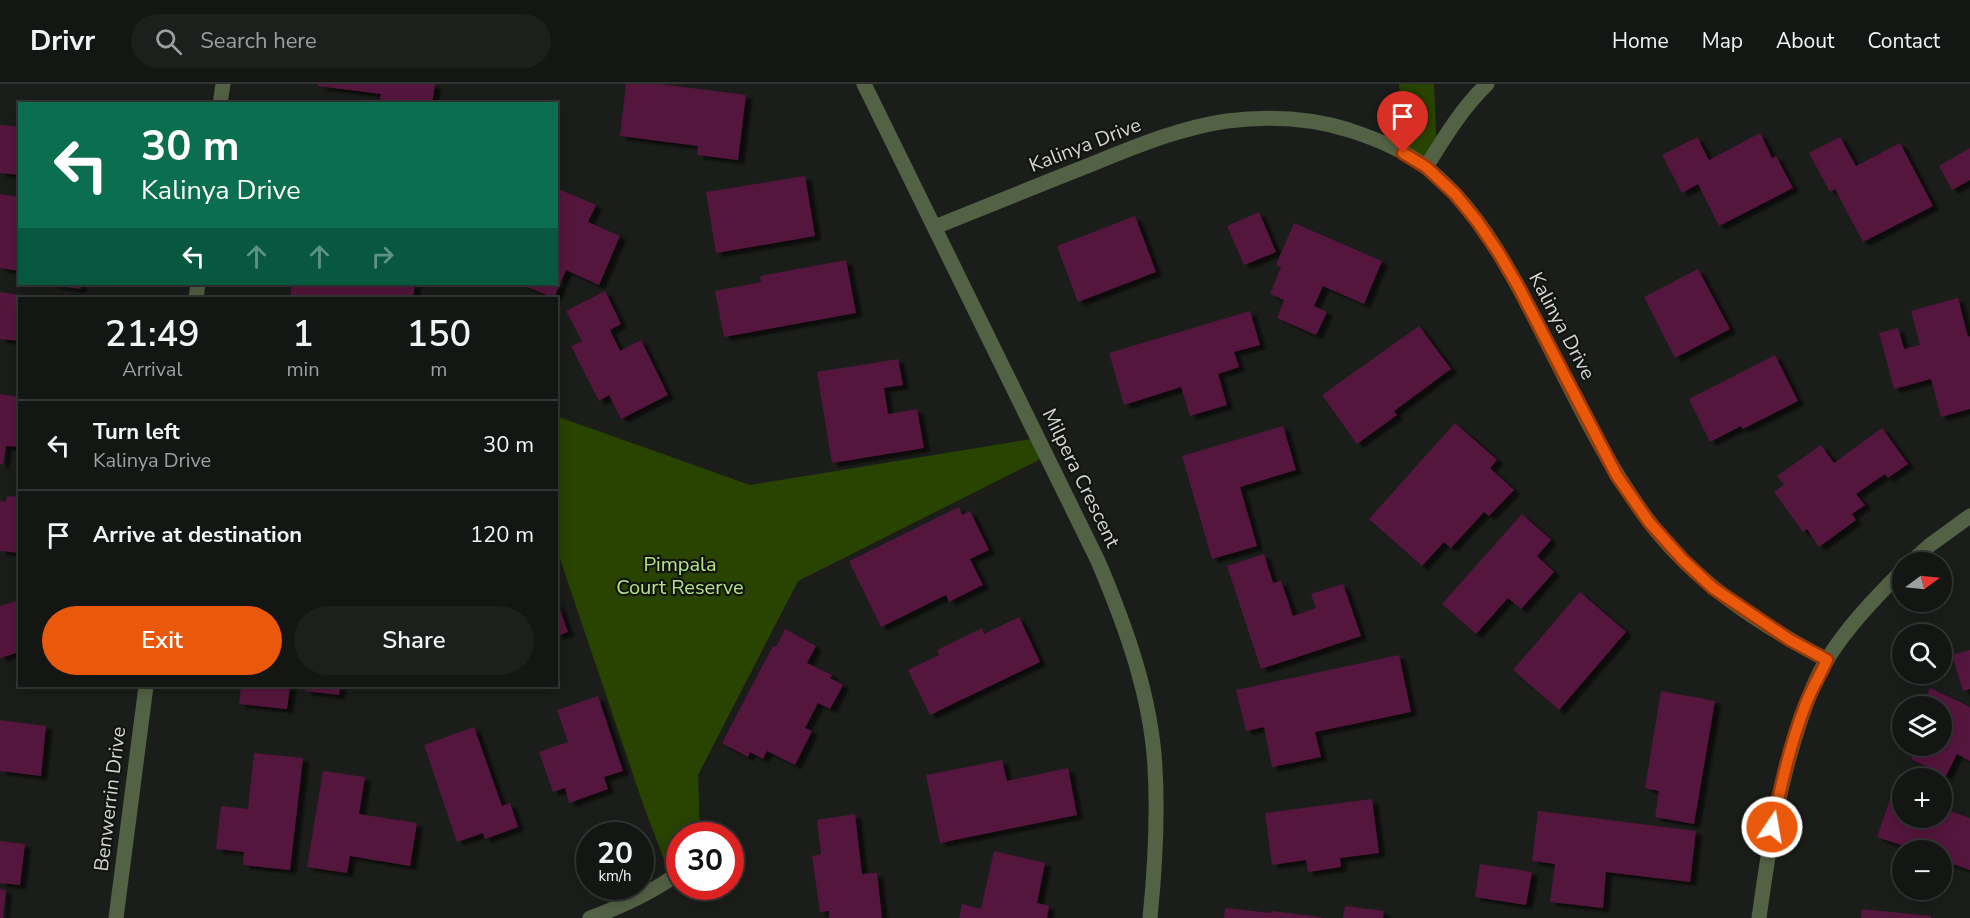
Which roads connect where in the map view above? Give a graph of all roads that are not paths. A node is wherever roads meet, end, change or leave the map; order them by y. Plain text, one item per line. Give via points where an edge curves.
1 (223, 84) edge
2 (864, 84) edge
3 (1487, 84) edge
4 (220, 102) edge
5 (1426, 167) junction
6 (934, 227) junction
7 (1970, 516) edge
8 (1922, 552) edge
9 (1892, 582) edge
10 (1827, 660) junction
11 (146, 687) edge
12 (666, 882) edge
13 (116, 918) edge
14 (590, 918) edge
15 (1150, 918) edge
16 (1759, 918) edge

1 - 4 street
2 - 6 street, Milpera Crescent
3 - 5 street via 1474,96
5 - 6 street, Kalinya Drive via 1393,147 1331,125 1264,118 1226,121 1150,141
5 - 10 street, Kalinya Drive via 1455,194 1498,252 1617,476 1649,522 1713,588
6 - 15 street, Milpera Crescent via 1120,611 1148,716 1155,766
7 - 8 street
9 - 10 street via 1851,626
10 - 16 street via 1806,705 1780,788
11 - 13 street, Benwerrin Drive
12 - 14 street

